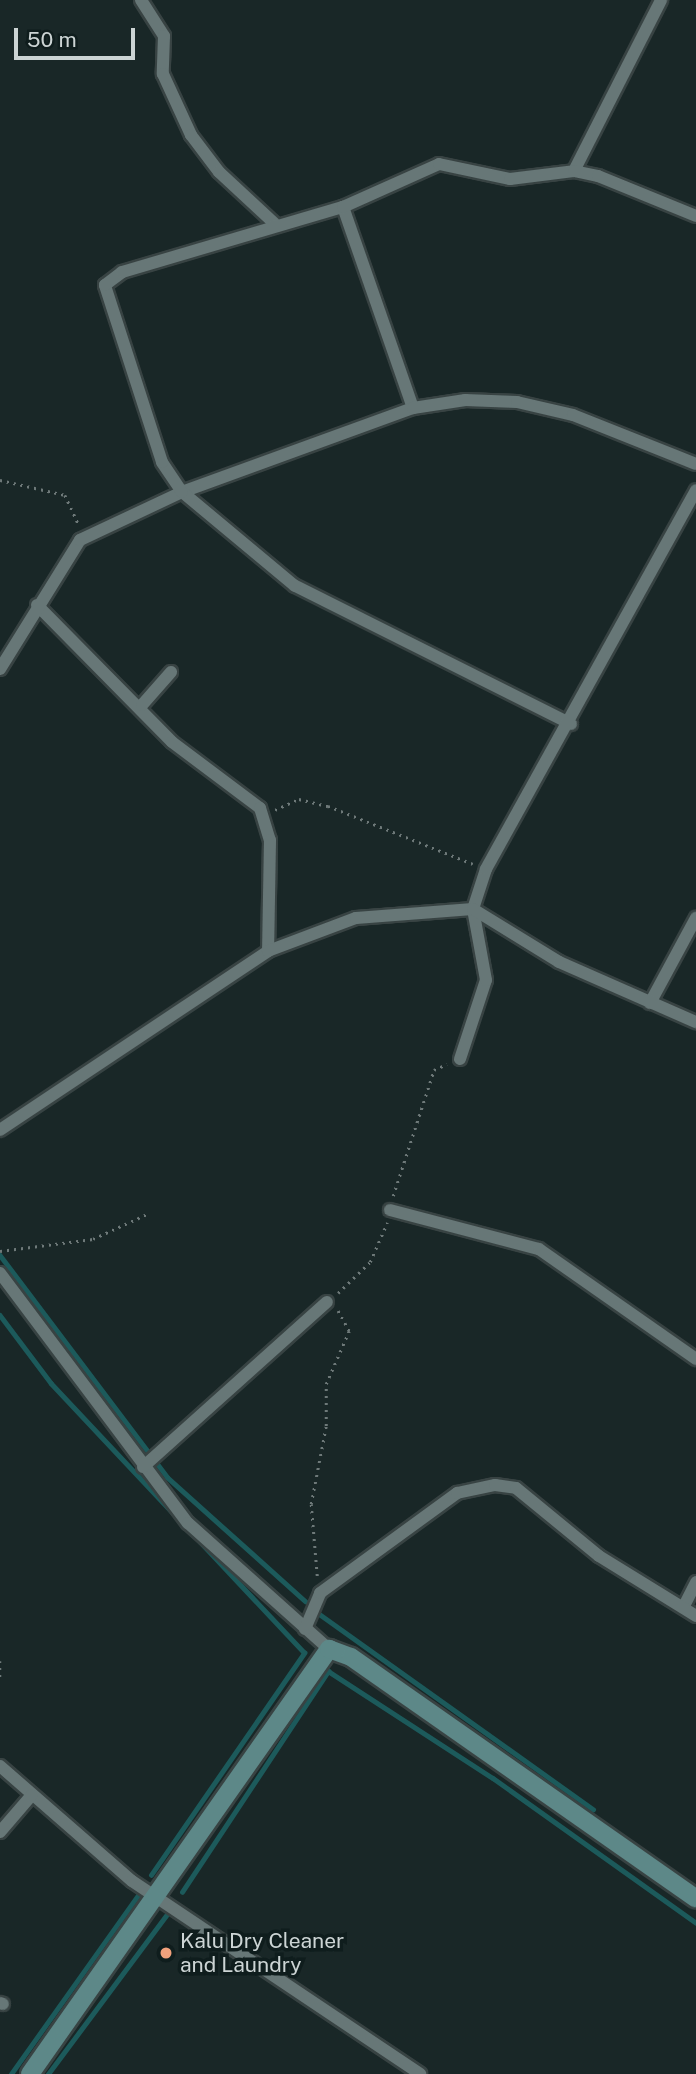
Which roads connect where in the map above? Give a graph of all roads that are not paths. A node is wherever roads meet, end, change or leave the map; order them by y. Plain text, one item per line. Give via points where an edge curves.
1 (141, 0) edge
2 (661, 0) edge
3 (574, 171) junction
4 (343, 207) junction
5 (696, 216) edge
6 (274, 223) junction
7 (412, 408) junction
8 (696, 464) edge
9 (696, 491) edge
10 (182, 492) junction
11 (37, 605) junction
12 (0, 669) edge
13 (172, 672) dead end
14 (142, 705) junction
15 (571, 724) junction
16 (473, 909) junction
17 (696, 918) edge
18 (268, 951) junction
19 (650, 1003) junction
20 (696, 1023) edge
21 (460, 1059) road end
22 (0, 1130) edge
23 (390, 1210) road end
24 (0, 1273) edge
25 (327, 1302) road end
26 (696, 1359) edge
27 (143, 1467) junction
28 (696, 1582) edge
29 (684, 1605) junction
30 (696, 1616) edge
31 (305, 1629) junction
32 (329, 1649) junction
33 (0, 1766) edge
34 (32, 1796) junction
35 (0, 1832) edge
36 (158, 1894) junction
37 (696, 1899) edge
38 (30, 2074) edge
39 (420, 2074) edge

1 - 6 street via 164,36 163,74 191,135 219,172
2 - 3 street
3 - 4 street via 527,180 439,164
3 - 5 street
4 - 6 street
4 - 7 street
6 - 10 street via 107,278 105,295 129,371 162,462
7 - 8 street via 465,400 517,402 573,415
7 - 10 street
9 - 15 street
10 - 11 street via 80,540
10 - 15 street via 295,586
11 - 12 street
11 - 14 street
13 - 14 street
14 - 18 street via 172,742 260,808 266,820
15 - 16 street via 486,870
16 - 18 street via 356,918
16 - 19 street via 559,962
16 - 21 street via 486,980
17 - 19 street
18 - 22 street
19 - 20 street
23 - 26 street via 538,1249
24 - 27 street
25 - 27 street
27 - 31 street via 188,1523
28 - 29 street
29 - 30 street
29 - 31 street via 599,1556 516,1488 495,1485 457,1493 320,1593
31 - 32 street
32 - 36 street
32 - 37 street via 351,1657
33 - 34 street
34 - 35 street
34 - 36 street via 97,1854
36 - 38 street
36 - 39 street

